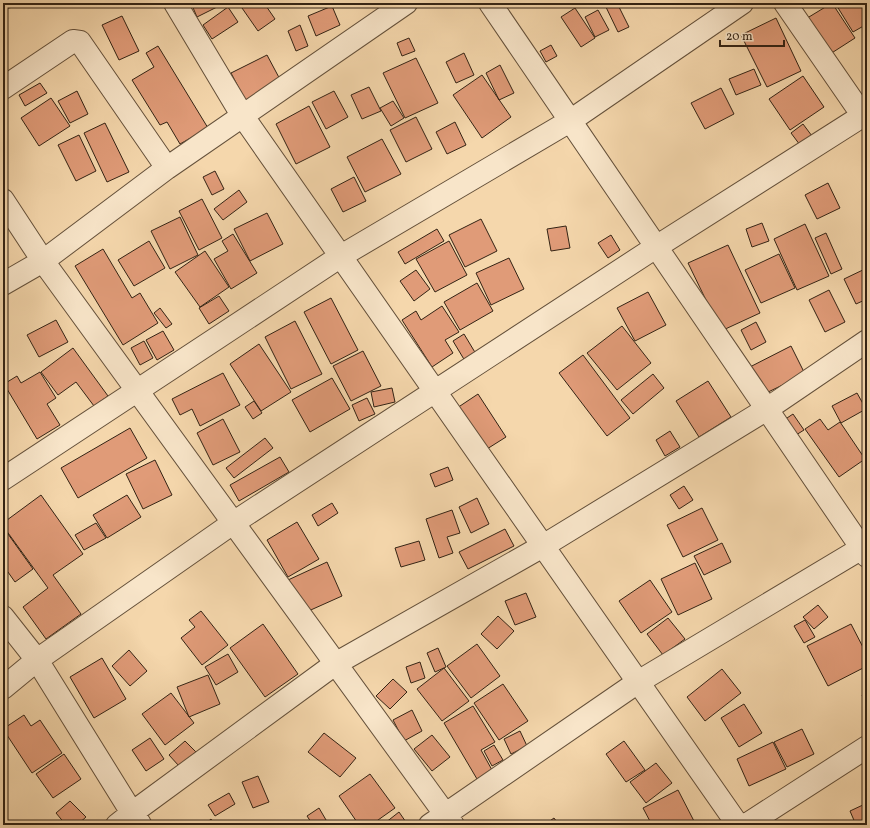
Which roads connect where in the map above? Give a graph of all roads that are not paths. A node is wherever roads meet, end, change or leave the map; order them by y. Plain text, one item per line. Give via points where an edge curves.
1 (175, 3) edge
2 (406, 3) edge
3 (490, 3) edge
4 (742, 3) edge
5 (785, 3) edge
6 (3, 88) edge
7 (242, 115) junction
8 (865, 115) edge
9 (570, 121) junction
10 (167, 168) junction
11 (3, 200) edge
12 (656, 247) junction
13 (341, 256) junction
14 (43, 261) junction
15 (3, 284) edge
16 (867, 341) edge
17 (137, 391) junction
18 (435, 392) junction
19 (767, 410) junction
20 (3, 479) edge
21 (233, 523) junction
22 (543, 546) junction
23 (865, 550) edge
24 (3, 617) edge
25 (37, 660) junction
26 (335, 664) junction
27 (638, 682) junction
28 (3, 688) edge
29 (867, 747) edge
30 (130, 821) edge
31 (443, 821) edge
32 (738, 825) edge
33 (746, 825) edge

1 - 7 street
2 - 7 street
3 - 9 street
4 - 9 street
5 - 8 street
6 - 10 street via 73,41 80,42
7 - 10 street
7 - 13 street
8 - 12 street
9 - 12 street
9 - 13 street
10 - 14 street
11 - 14 street
12 - 18 street
12 - 19 street
13 - 17 street
13 - 18 street
14 - 15 street
14 - 17 street
16 - 19 street
17 - 20 street
17 - 21 street
18 - 21 street
18 - 22 street
19 - 22 street
19 - 23 street
21 - 25 street
21 - 26 street
22 - 26 street
22 - 27 street
23 - 27 street
24 - 25 street
25 - 28 street
25 - 30 street
26 - 30 street
26 - 31 street
27 - 31 street
27 - 32 street
29 - 33 street

